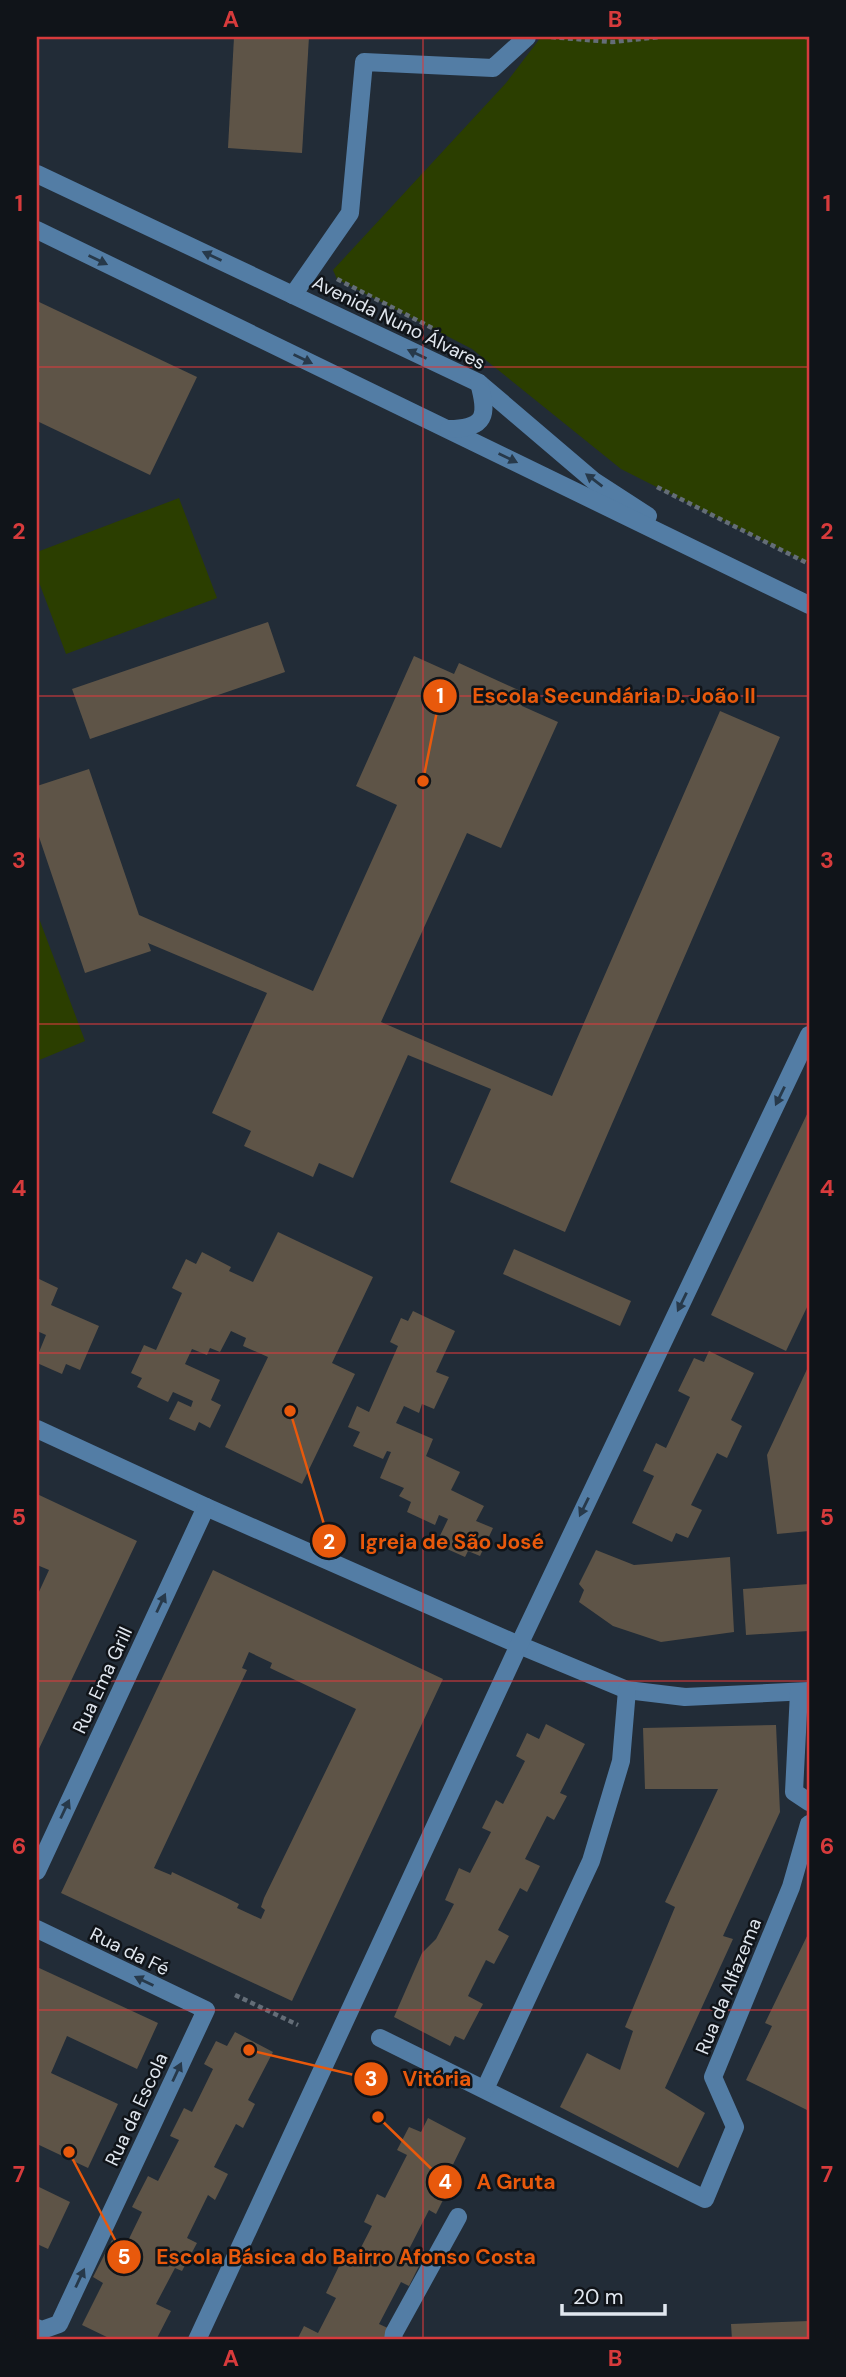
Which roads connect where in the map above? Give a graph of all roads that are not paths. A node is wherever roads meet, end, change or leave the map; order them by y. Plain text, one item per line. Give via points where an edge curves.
1 (527, 37) edge
2 (37, 174) edge
3 (37, 230) edge
4 (293, 295) junction
5 (479, 383) junction
6 (448, 429) junction
7 (712, 558) junction
8 (809, 605) edge
9 (809, 1035) edge
10 (37, 1429) edge
11 (206, 1507) junction
12 (519, 1645) junction
13 (627, 1690) junction
14 (804, 1692) edge
15 (809, 1801) edge
16 (809, 1824) edge
17 (37, 1871) edge
18 (37, 1929) edge
19 (206, 2010) joint
20 (380, 2038) dead end
21 (485, 2089) junction
22 (458, 2217) dead end
23 (39, 2329) edge
24 (197, 2340) edge
25 (394, 2340) edge

1 - 4 street via 493,68 364,62 350,213
4 -> 2 street, Avenida Nuno Álvares
3 -> 6 street, Avenida Nuno Álvares
5 -> 4 street, Avenida Nuno Álvares
5 - 6 street via 485,406 478,424
7 -> 5 street, Avenida Nuno Álvares via 594,481
6 -> 7 street, Avenida Nuno Álvares
7 - 8 street, Avenida Nuno Álvares
9 -> 12 street
10 - 11 street
11 - 12 street
17 -> 11 street, Rua Ema Grill
12 - 13 street
12 - 24 street
13 - 14 street via 685,1697
13 - 21 street via 621,1761 592,1861
14 - 15 street via 794,1792
16 - 21 street, Rua da Alfazema via 791,1887 713,2077 735,2127 705,2199
19 -> 18 street, Rua da Fé
23 -> 19 street, Rua da Escola via 59,2324
20 - 21 street
22 - 25 street

